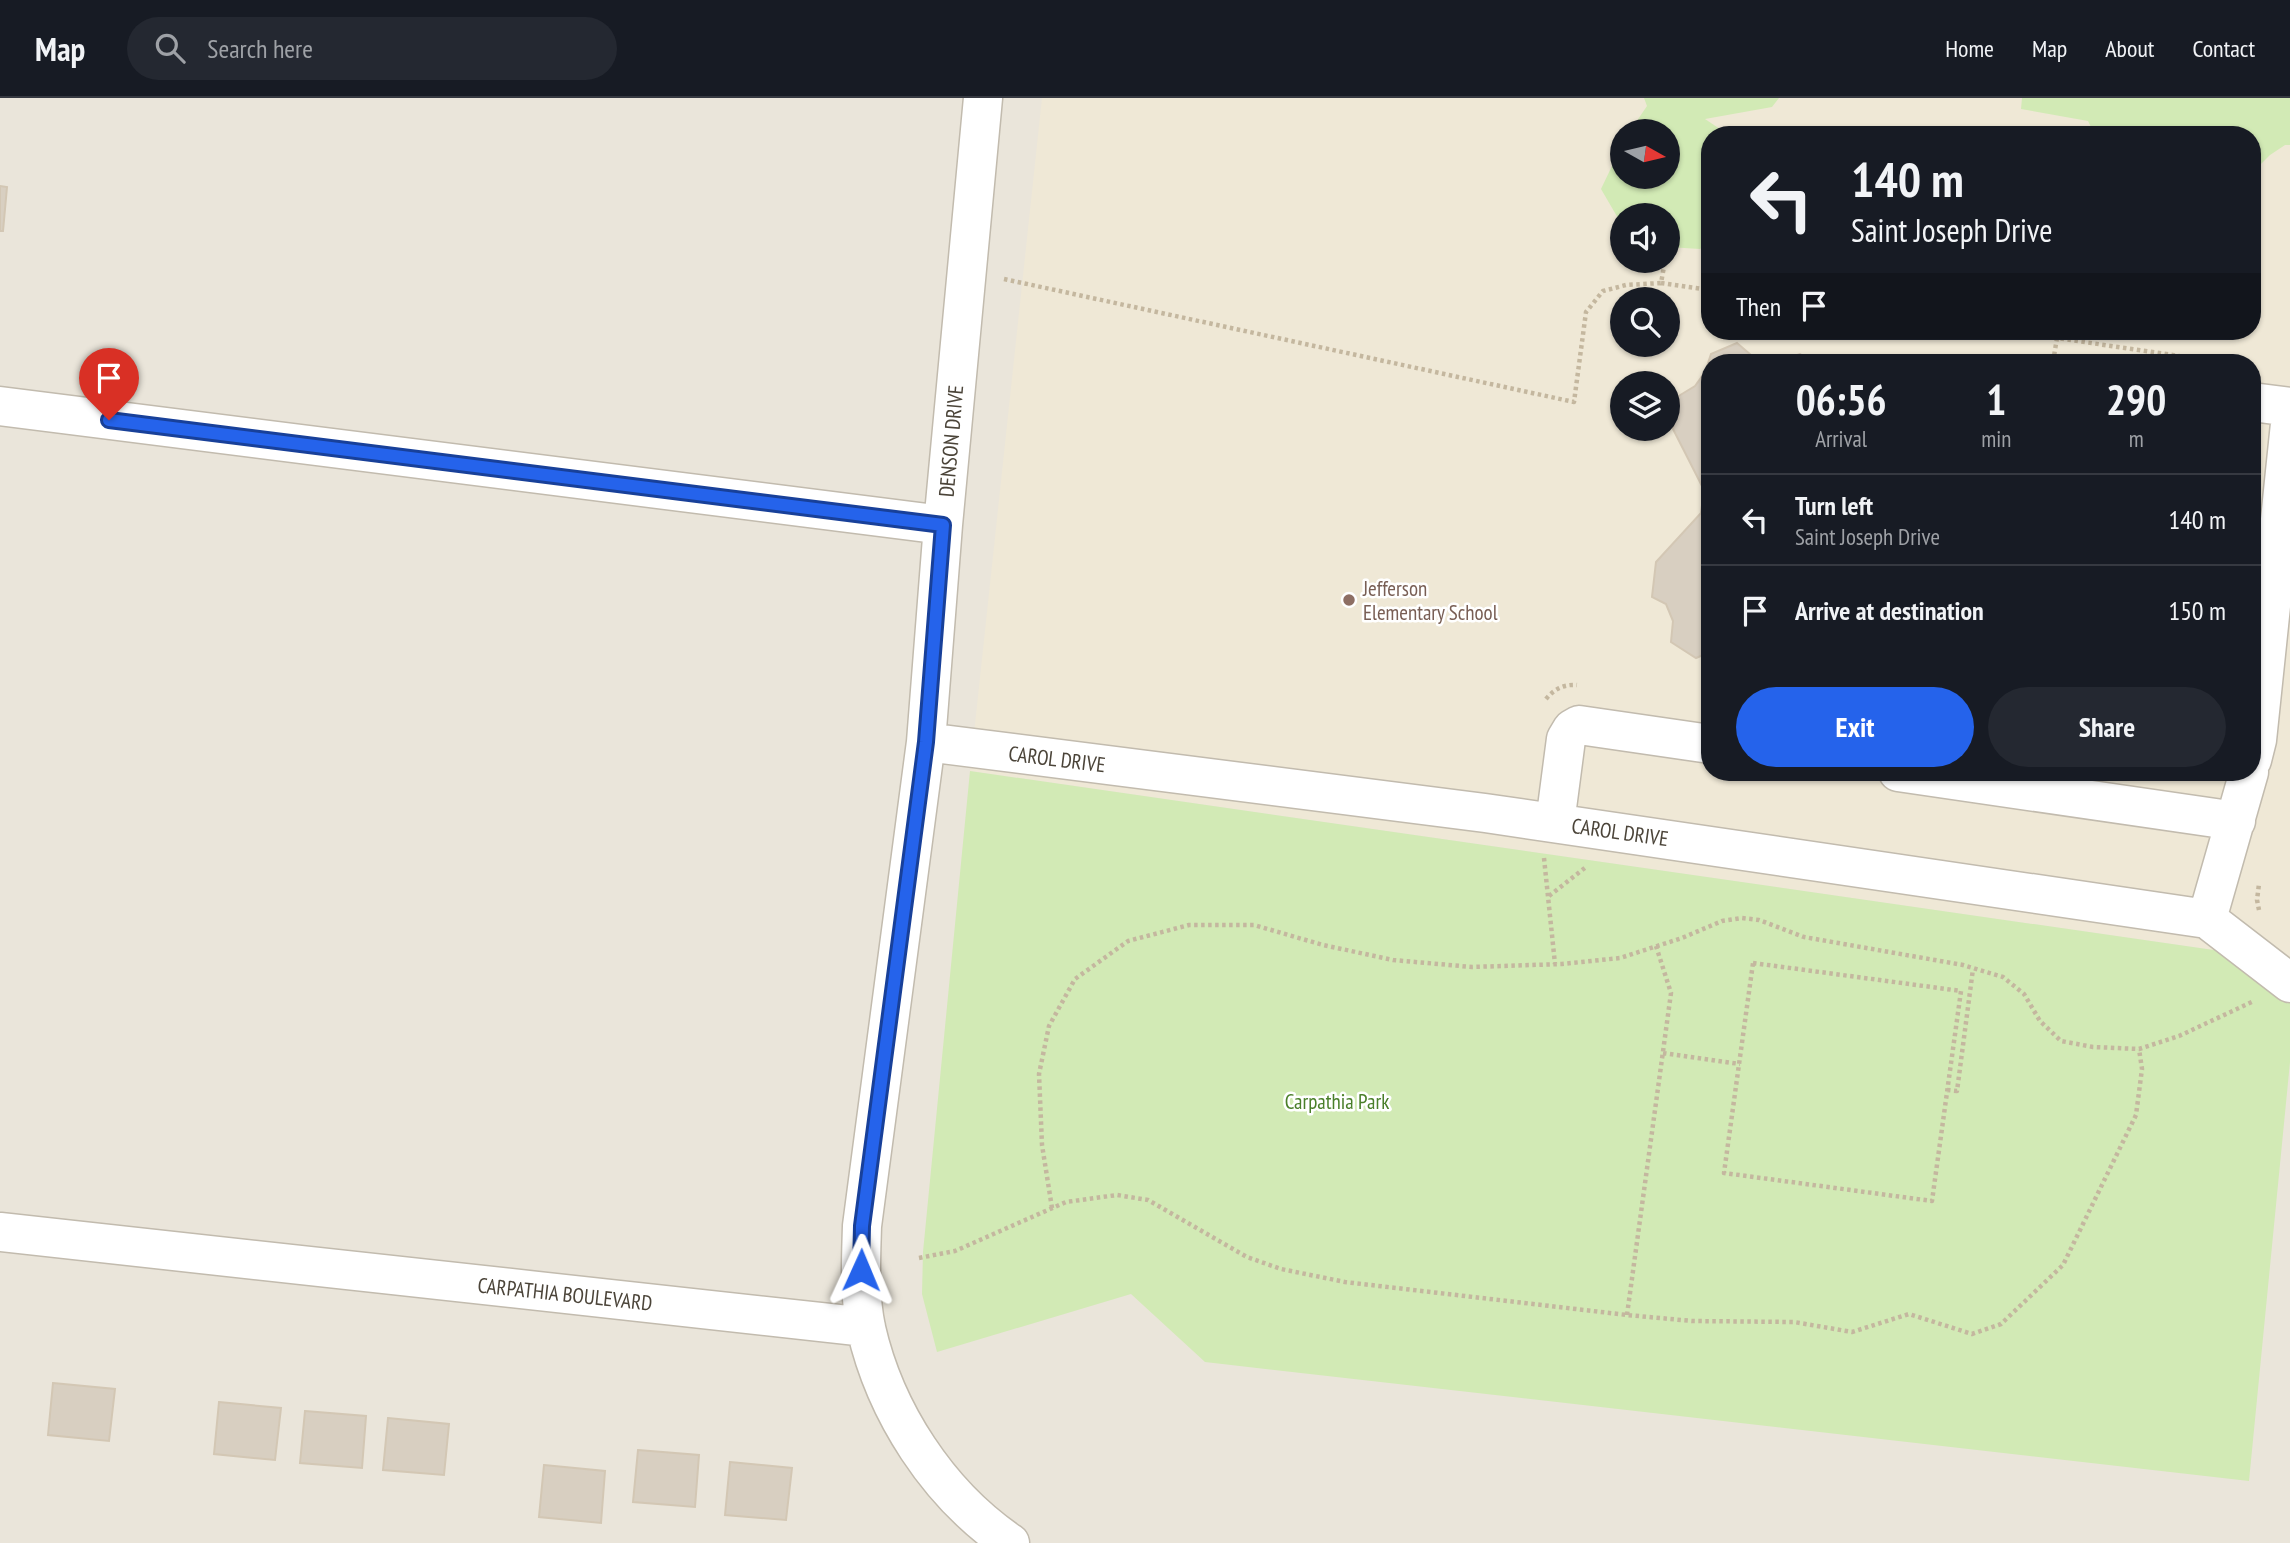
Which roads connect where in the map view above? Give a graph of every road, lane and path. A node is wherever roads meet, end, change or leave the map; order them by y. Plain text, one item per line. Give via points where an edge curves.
1 (983, 98) edge
2 (967, 268) junction
3 (1663, 273) edge
4 (1661, 283) junction
5 (1701, 289) edge
6 (2071, 340) edge
7 (2166, 354) edge
8 (2261, 403) edge
9 (0, 407) edge
10 (2290, 407) edge
11 (2290, 424) edge
12 (943, 525) junction
13 (2261, 702) edge
14 (926, 742) junction
15 (1701, 743) edge
16 (1960, 781) edge
17 (2247, 781) edge
18 (1545, 821) junction
19 (2236, 821) junction
20 (2207, 919) junction
21 (1656, 946) junction
22 (1555, 965) junction
23 (1973, 969) junction
24 (2289, 983) edge
25 (2139, 1049) junction
26 (1663, 1053) junction
27 (1740, 1064) junction
28 (1947, 1090) junction
29 (1052, 1208) junction
30 (0, 1232) edge
31 (919, 1258) dead end
32 (1627, 1315) junction
33 (866, 1327) junction
34 (1010, 1543) edge

1 - 2 street, DENSON DRIVE
2 - 4 path via 1013,282 1574,402 1586,312 1603,291
2 - 12 street, DENSON DRIVE
3 - 4 path
4 - 5 path
6 - 7 path
8 - 10 street
9 - 12 street
11 - 13 street
12 - 14 street, DENSON DRIVE
14 - 18 street, CAROL DRIVE
14 - 33 street, DENSON DRIVE via 862,1226 860,1284
15 - 18 street via 1579,725 1566,739
16 - 19 street
17 - 19 street
18 - 20 street, CAROL DRIVE
18 - 22 path via 1543,848
19 - 20 street
20 - 24 street, CAROL DRIVE
21 - 22 path via 1620,958
21 - 23 path via 1742,918 1804,937
21 - 26 path via 1671,993
22 - 29 path via 1472,967 1393,960 1254,925 1189,925 1128,941 1075,979 1049,1026 1040,1074 1042,1145
23 - 25 path via 2003,977 2024,994 2040,1021 2061,1041
23 - 28 path via 1957,1091
24 - 25 path via 2179,1037
25 - 32 path via 2142,1069 2137,1115 2063,1265 2001,1324 1972,1334 1909,1314 1852,1332 1794,1322
26 - 27 path
26 - 32 path
27 - 28 path via 1753,962 1961,991
27 - 28 path via 1724,1173 1932,1201
29 - 31 path via 955,1251
29 - 32 path via 1117,1195 1147,1200 1247,1257 1281,1269 1345,1282
30 - 33 street, CARPATHIA BOULEVARD
33 - 34 street via 897,1415 950,1489

